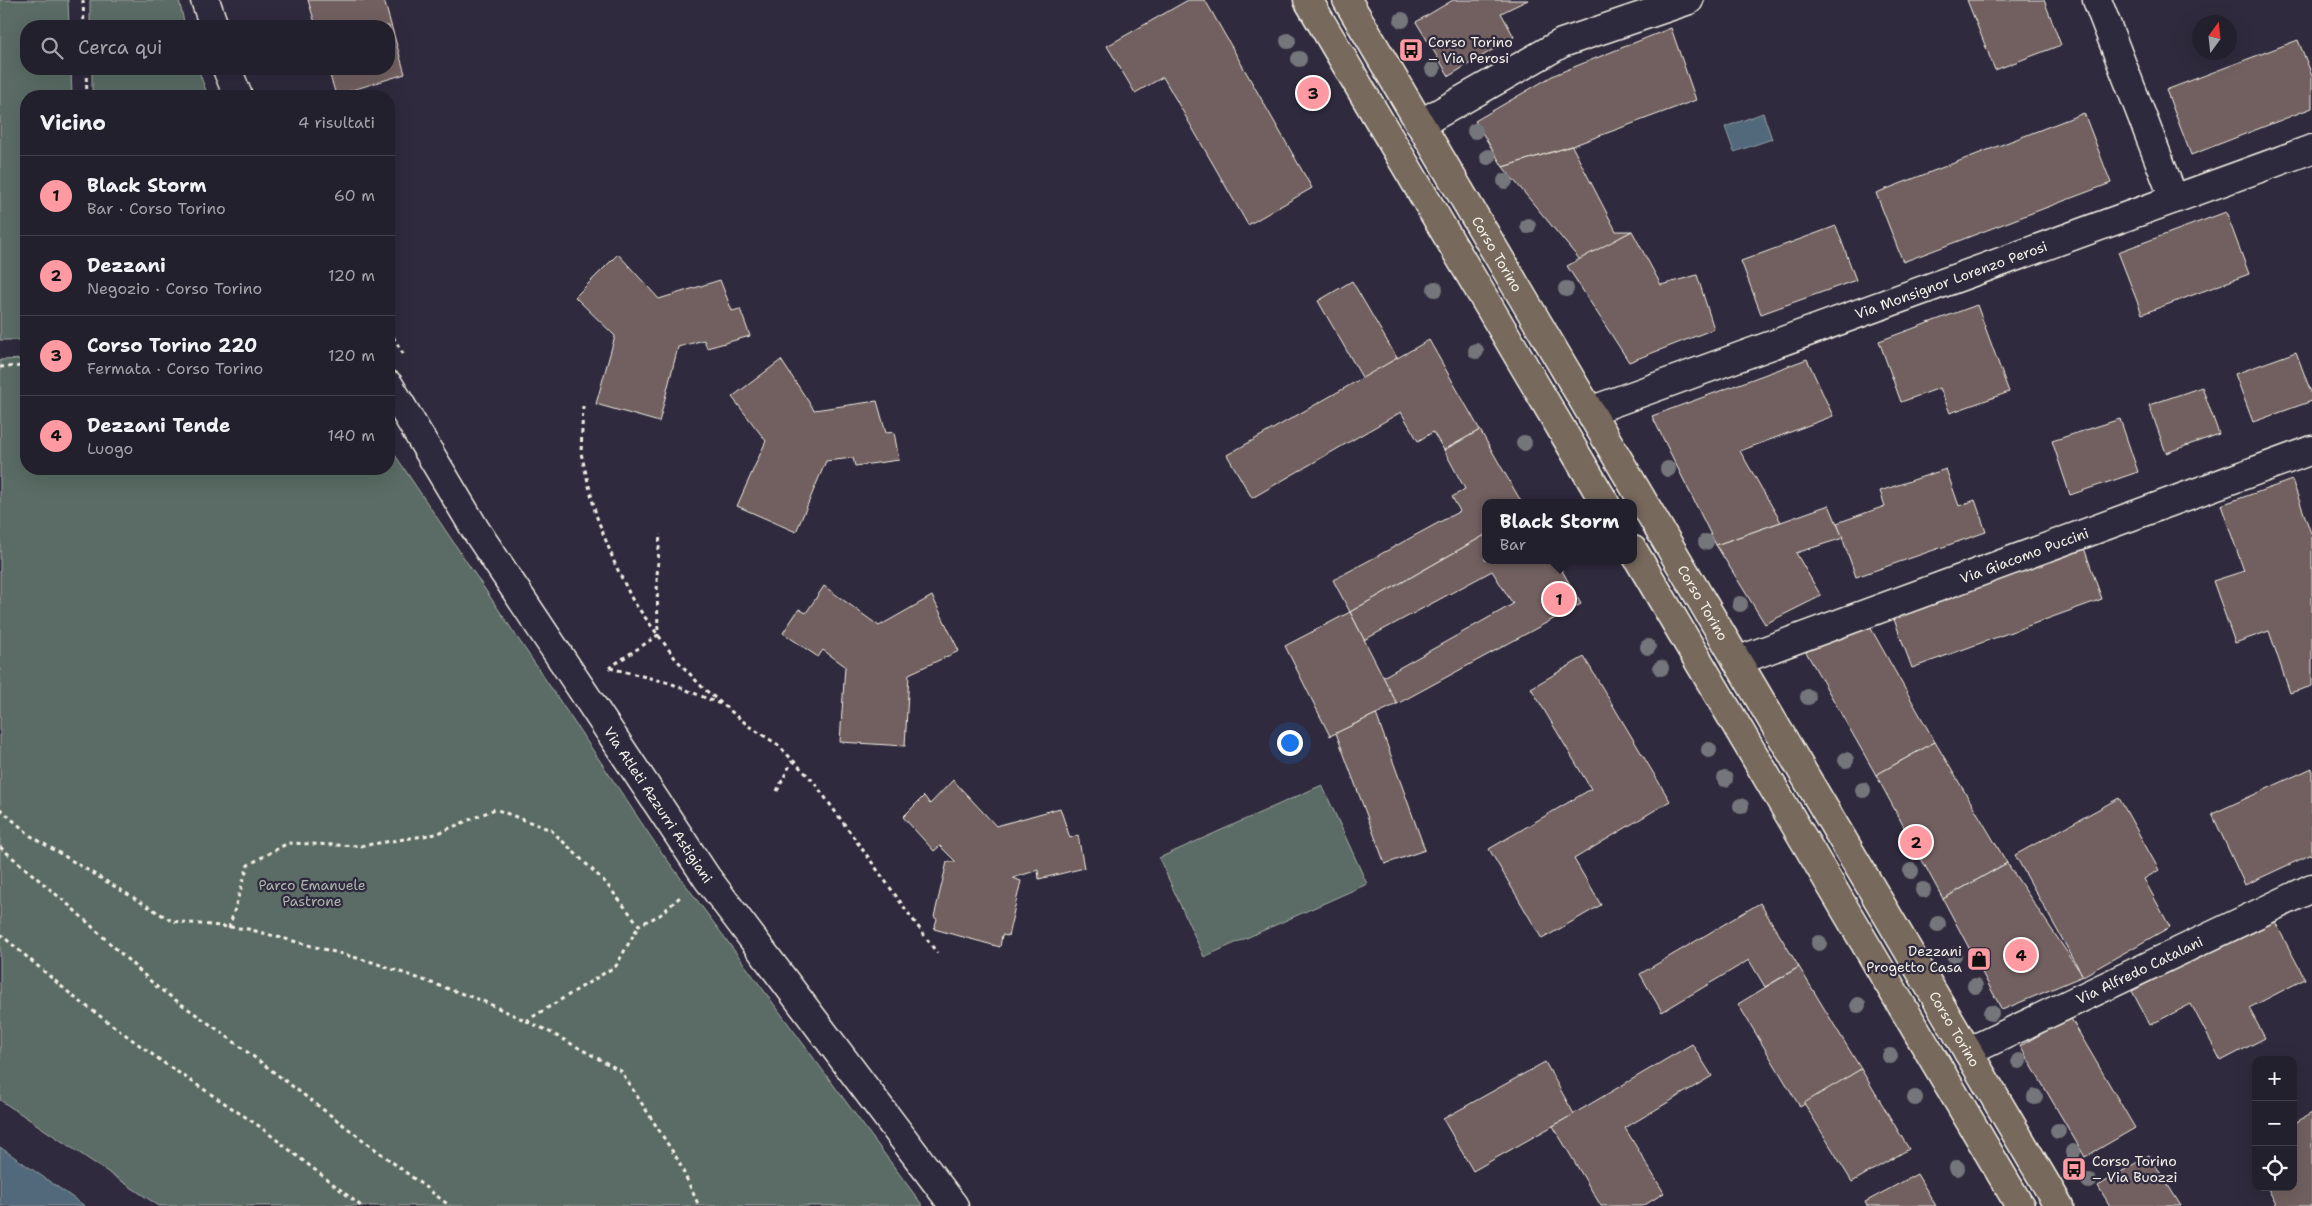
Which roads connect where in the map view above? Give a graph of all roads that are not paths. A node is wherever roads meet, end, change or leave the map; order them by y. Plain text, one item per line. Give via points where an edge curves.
1 (205, 0) edge
2 (1308, 0) edge
3 (1347, 0) edge
4 (1689, 0) edge
5 (2097, 0) edge
6 (212, 20) edge
7 (229, 75) edge
8 (236, 90) edge
9 (1420, 124) junction
10 (2312, 149) edge
11 (2174, 199) junction
12 (395, 395) edge
13 (1590, 410) junction
14 (2312, 450) edge
15 (1603, 499) edge
16 (1637, 557) edge
17 (1737, 661) junction
18 (2312, 888) edge
19 (1968, 1052) junction
20 (954, 1206) edge
21 (2020, 1206) edge
22 (2059, 1206) edge

1 - 6 street
2 - 15 main road
3 - 9 main road, Corso Torino
4 - 9 street via 1562,42
5 - 11 street
7 - 8 street
9 - 13 main road, Corso Torino
10 - 11 street, Via Monsignor Lorenzo Perosi
11 - 13 street, Via Monsignor Lorenzo Perosi
12 - 20 street, Via Atleti Azzurri Astigiani via 475,530 707,878
13 - 17 main road, Corso Torino
14 - 17 street, Via Giacomo Puccini
16 - 21 main road
17 - 19 main road, Corso Torino
18 - 19 street, Via Alfredo Catalani
19 - 22 main road, Corso Torino

